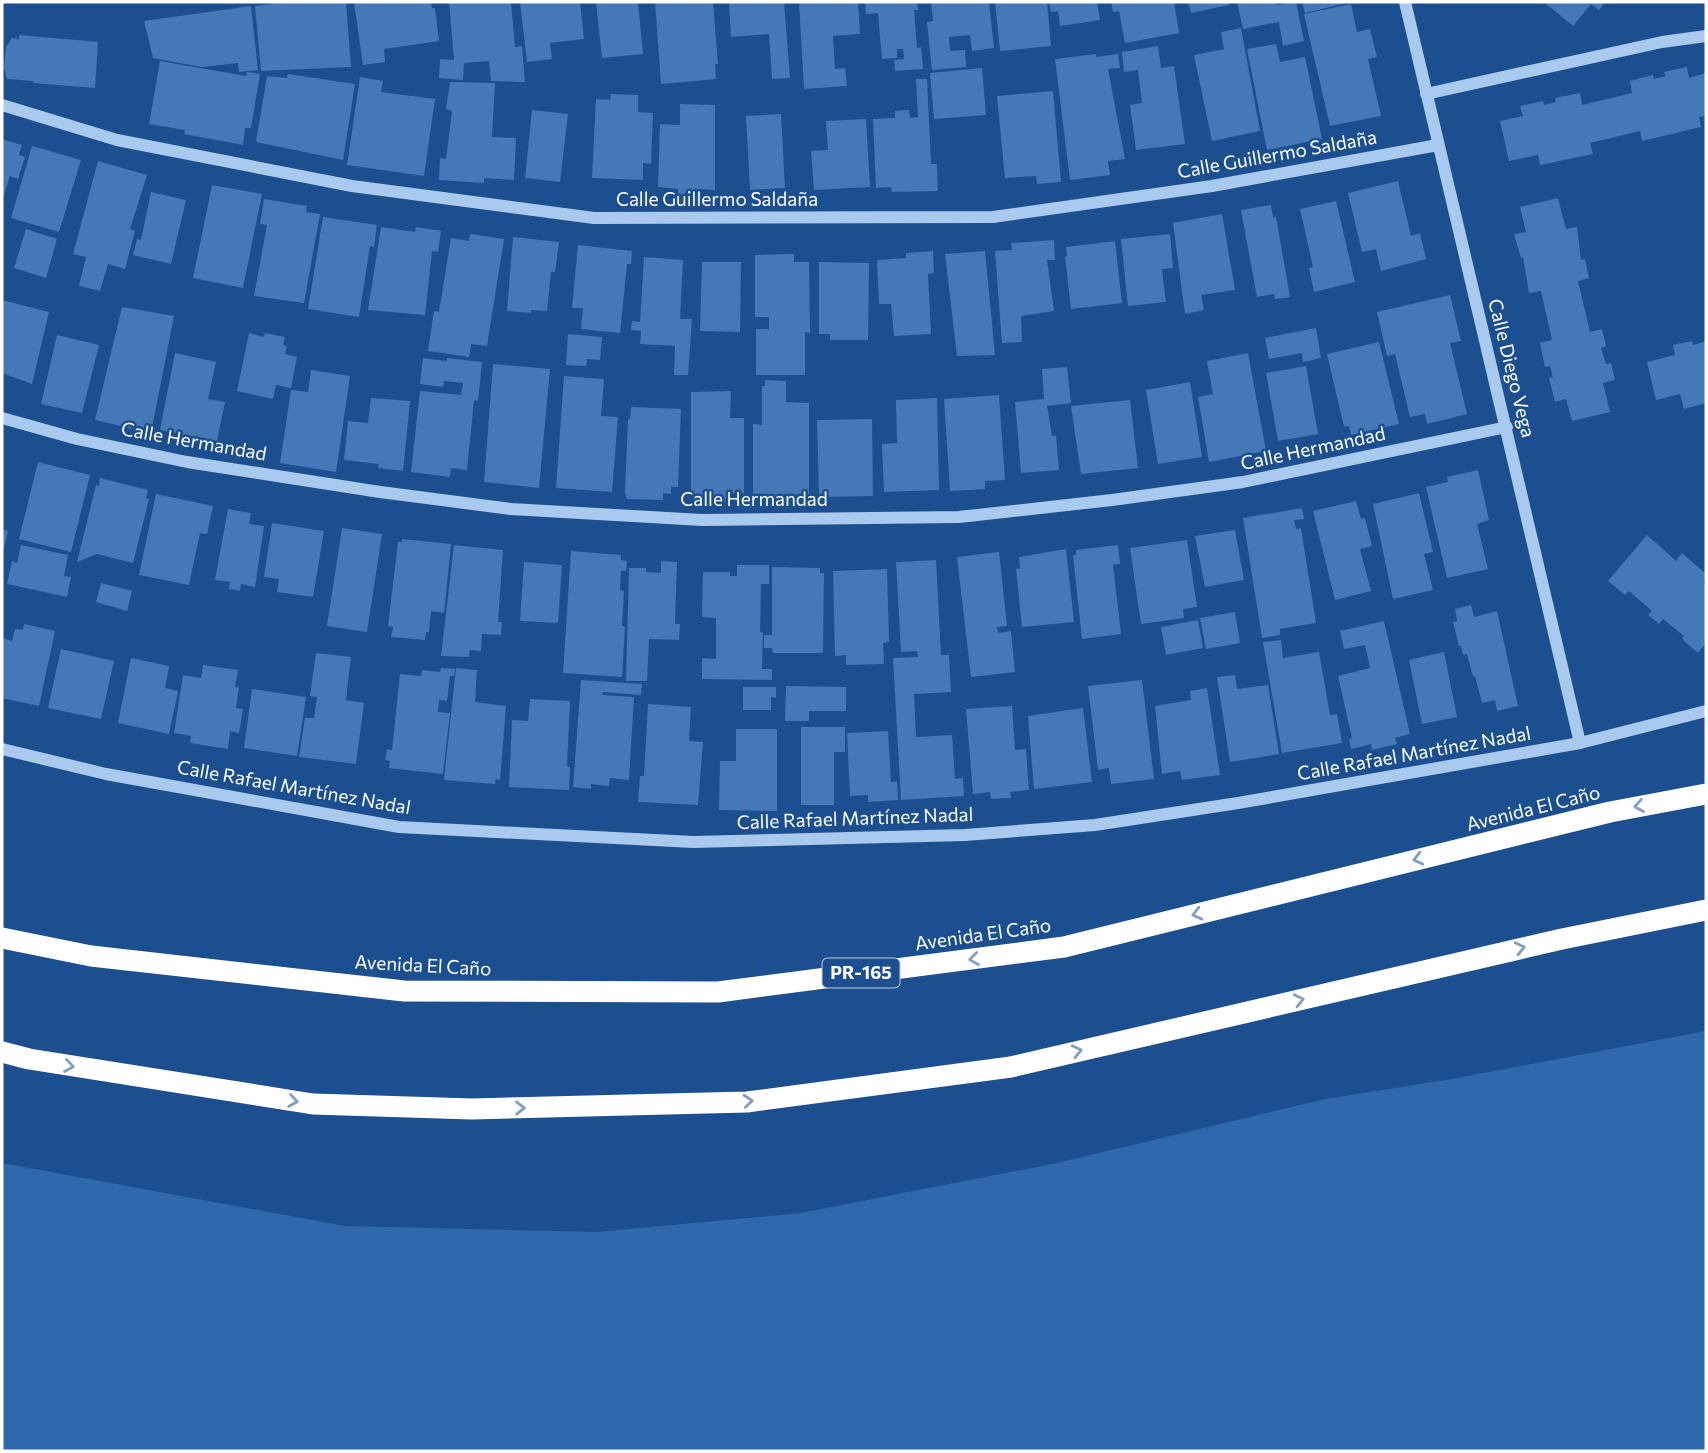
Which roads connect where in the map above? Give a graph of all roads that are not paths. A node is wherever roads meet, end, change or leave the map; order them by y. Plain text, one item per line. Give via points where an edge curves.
1 (1405, 2) edge
2 (1706, 36) edge
3 (1426, 94) junction
4 (2, 105) edge
5 (1438, 145) junction
6 (2, 418) edge
7 (1507, 427) junction
8 (1706, 711) edge
9 (1580, 743) junction
10 (2, 749) edge
11 (1706, 794) edge
12 (1706, 910) edge
13 (2, 938) edge
14 (2, 1052) edge

1 - 3 street, Calle Diego Vega
2 - 3 street
3 - 5 street, Calle Diego Vega
4 - 5 street, Calle Guillermo Saldaña via 117,141 352,186 594,218 993,217 1212,186
5 - 7 street, Calle Diego Vega
6 - 7 street, Calle Hermandad via 187,462 380,492 511,509 702,520 959,517 1112,500 1243,482
7 - 9 street, Calle Diego Vega
8 - 9 street, Calle Rafael Martínez Nadal
9 - 10 street, Calle Rafael Martínez Nadal via 1095,825 965,835 693,842 399,827 106,774
11 -> 13 highway, Avenida El Caño / PR-165 via 1610,812 1064,947 718,992 404,992 91,956
14 -> 12 highway via 313,1104 472,1109 747,1102 1011,1067

